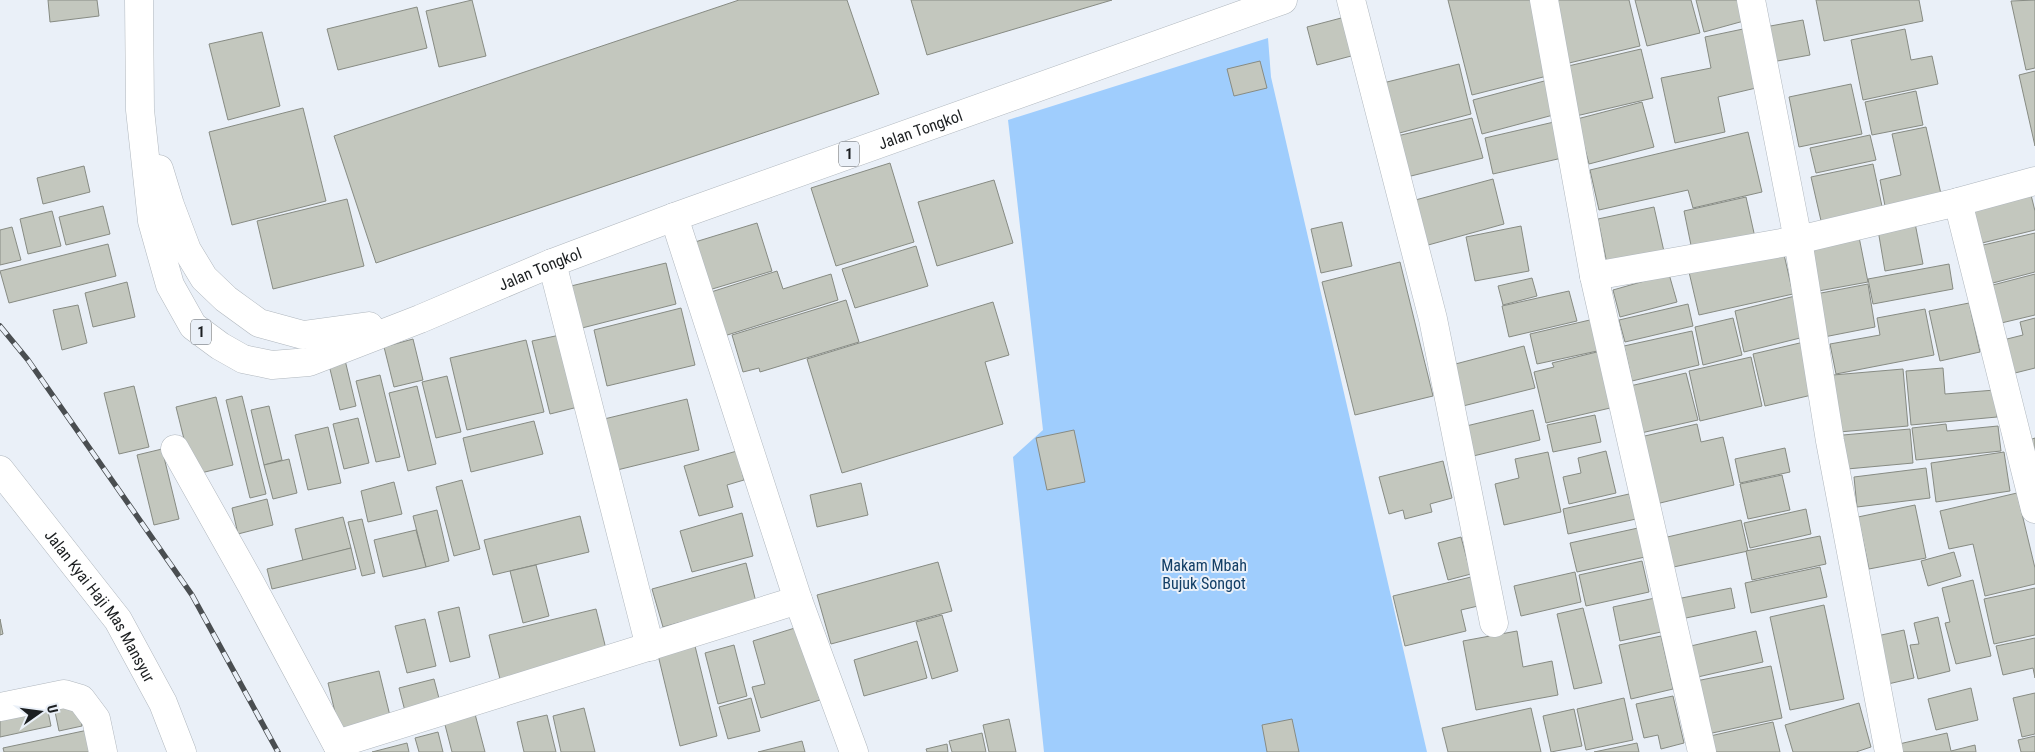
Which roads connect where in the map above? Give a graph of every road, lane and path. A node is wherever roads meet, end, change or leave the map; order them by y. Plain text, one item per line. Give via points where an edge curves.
1 (139, 0) edge
2 (1283, 0) edge
3 (1351, 0) edge
4 (1544, 0) edge
5 (1751, 0) edge
6 (140, 110) junction
7 (2035, 181) edge
8 (1958, 202) junction
9 (674, 217) junction
10 (1798, 240) junction
11 (552, 263) junction
12 (1594, 276) junction
13 (420, 319) junction
14 (175, 449) dead end
15 (0, 470) edge
16 (2035, 509) edge
17 (798, 600) junction
18 (1494, 623) dead end
19 (650, 647) junction
20 (0, 707) edge
21 (339, 748) edge
22 (103, 752) edge
23 (182, 752) edge
24 (854, 752) edge
25 (1702, 752) edge
26 (1889, 752) edge

1 - 6 main road, 1
2 - 9 main road, Jalan Tongkol / 1
3 - 18 main road via 1433,319
4 - 12 main road
5 - 10 main road
6 - 13 main road, 1 via 187,250 204,278 226,299 259,323 303,335
6 - 13 main road, 1 via 152,221 170,285 193,326 243,359 272,365 309,362
7 - 8 main road
8 - 10 main road
8 - 16 main road
9 - 11 main road, Jalan Tongkol / 1
9 - 17 main road
10 - 12 main road
10 - 26 main road via 1830,441
11 - 13 main road, Jalan Tongkol / 1
11 - 19 main road
12 - 25 main road
14 - 21 main road
15 - 23 main road, Jalan Kyai Haji Mas Mansyur via 118,620 163,703
17 - 19 main road
17 - 24 main road
19 - 21 main road
20 - 22 main road via 64,694 81,699 96,719

